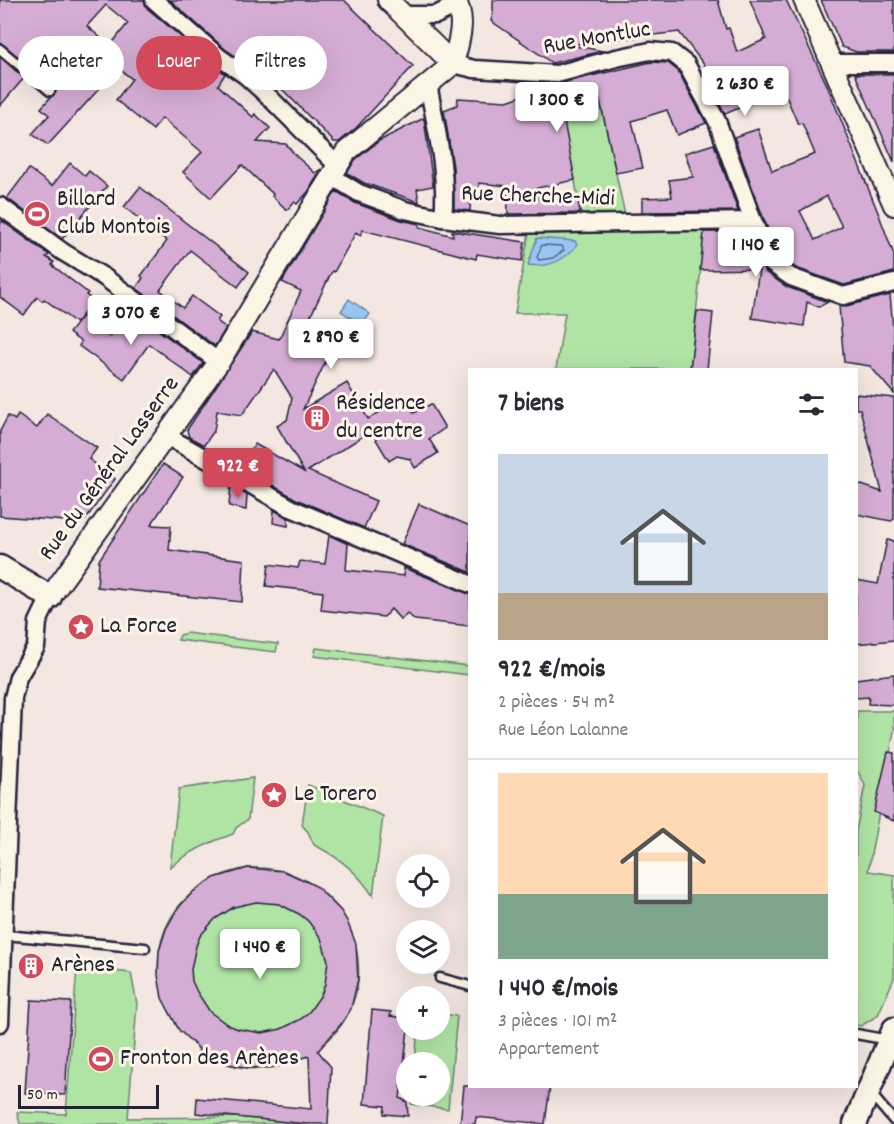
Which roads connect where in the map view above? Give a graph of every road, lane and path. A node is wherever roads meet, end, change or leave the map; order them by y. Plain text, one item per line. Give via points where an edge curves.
1 (154, 0) edge
2 (388, 0) edge
3 (804, 0) edge
4 (459, 2) edge
5 (403, 15) junction
6 (0, 49) edge
7 (831, 63) junction
8 (894, 63) edge
9 (453, 64) junction
10 (428, 84) junction
11 (50, 91) dead end
12 (334, 171) junction
13 (894, 205) edge
14 (0, 206) edge
15 (443, 218) junction
16 (753, 221) junction
17 (894, 283) edge
18 (219, 362) junction
19 (165, 435) junction
20 (0, 567) edge
21 (468, 583) edge
22 (50, 597) junction
23 (5, 773) edge
24 (4, 935) junction
25 (145, 948) dead end
26 (440, 978) dead end
27 (4, 981) edge
28 (468, 986) edge
29 (0, 1023) edge
30 (858, 1034) edge
31 (892, 1034) edge
32 (869, 1091) junction
33 (894, 1121) edge
34 (855, 1124) edge

1 - 12 street, Rue Cherche-Midi via 246,76
2 - 5 street
3 - 7 street
4 - 5 street via 436,15
4 - 9 street via 460,34
5 - 9 street
6 - 11 lane
7 - 8 street
7 - 13 street
9 - 10 street, Rue du Général Lasserre
9 - 16 street, Rue Montluc via 557,75 615,58 650,51 672,52 686,64 717,121
10 - 12 street, Rue du Général Lasserre via 346,152
10 - 15 street via 442,170
12 - 15 street, Rue Cherche-Midi via 359,193 405,210
12 - 18 street, Rue du Général Lasserre
14 - 18 street
15 - 16 street, Rue Cherche-Midi via 500,225
16 - 17 street, Rue Montluc via 771,262 791,277 843,296
18 - 19 street, Rue du Général Lasserre
19 - 21 street via 291,508
19 - 22 street, Rue du Général Lasserre
20 - 22 main road
22 - 23 street via 38,622 36,647 18,677
23 - 24 street
24 - 25 lane
24 - 27 street via 8,963
26 - 28 lane
27 - 29 street
30 - 31 lane
31 - 32 main road
32 - 33 lane
32 - 34 main road

